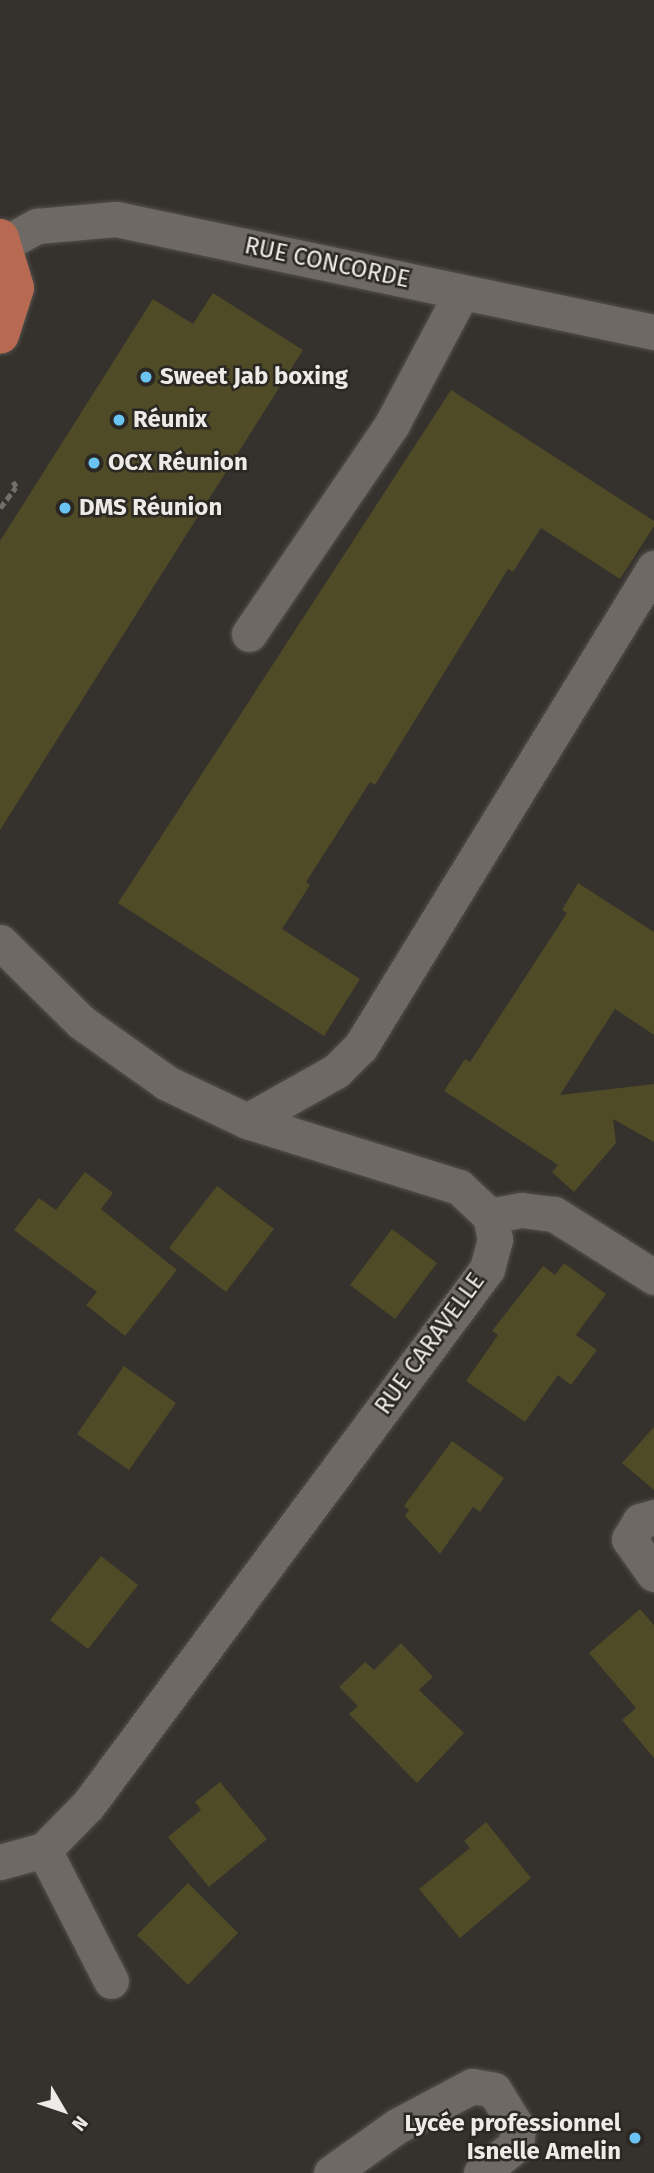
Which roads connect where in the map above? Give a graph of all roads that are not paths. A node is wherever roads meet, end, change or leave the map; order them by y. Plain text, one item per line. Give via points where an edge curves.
1 (2, 241) edge
2 (462, 292) junction
3 (654, 332) edge
4 (0, 335) edge
5 (654, 568) edge
6 (249, 635) dead end
7 (0, 942) edge
8 (247, 1121) junction
9 (490, 1216) junction
10 (654, 1277) edge
11 (654, 1517) edge
12 (654, 1574) edge
13 (44, 1850) junction
14 (0, 1861) edge
15 (111, 1982) dead end
16 (331, 2173) edge
17 (481, 2173) edge

1 - 2 street, RUE CONCORDE via 37,226 116,219
1 - 4 main road via 15,288
2 - 3 street, RUE CONCORDE
2 - 6 street via 392,424
5 - 8 street via 361,1046 336,1070
7 - 8 street via 81,1022 167,1083
8 - 9 street via 459,1187
9 - 10 street via 521,1210 554,1214
9 - 13 street, RUE CARAVELLE via 495,1239 487,1269 88,1805
11 - 12 street via 640,1521 629,1539
13 - 14 street
13 - 15 street
16 - 17 street via 397,2126 472,2086 494,2090 518,2129 516,2145

